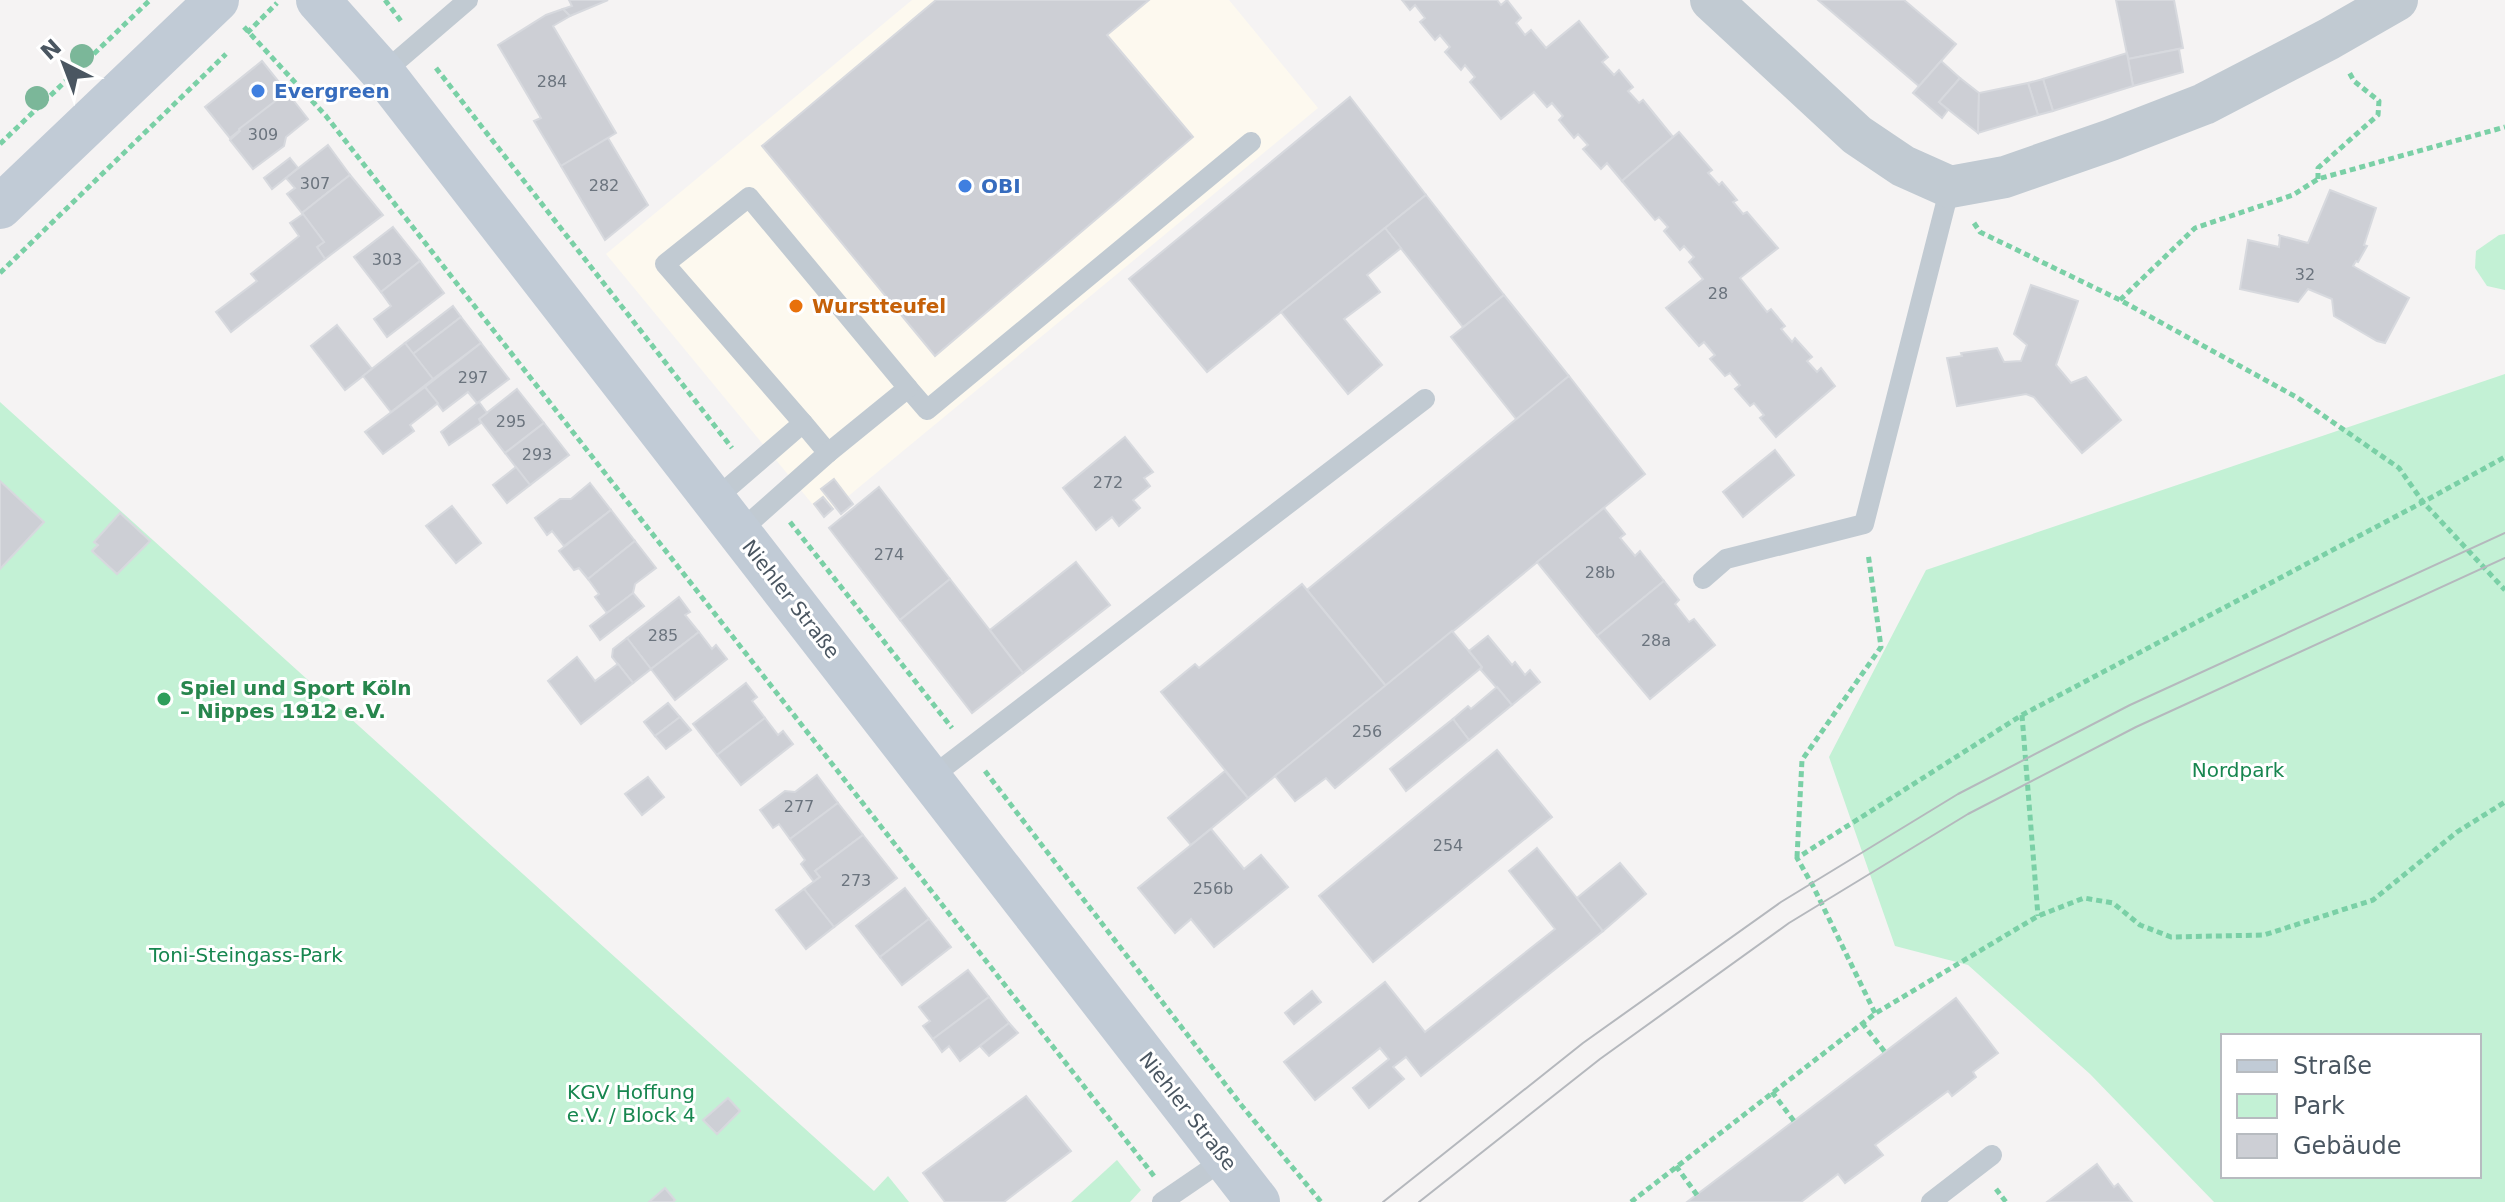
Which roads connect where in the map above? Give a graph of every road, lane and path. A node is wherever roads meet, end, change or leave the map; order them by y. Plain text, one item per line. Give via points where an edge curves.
1 (150, 0) edge
2 (280, 0) edge
3 (318, 0) edge
4 (385, 0) edge
5 (468, 0) edge
6 (1711, 0) edge
7 (2397, 0) edge
8 (228, 10) edge
9 (249, 31) junction
10 (2329, 39) junction
11 (237, 42) dead end
12 (418, 45) junction
13 (226, 53) dead end
14 (383, 73) junction
15 (2505, 127) edge
16 (1251, 142) dead end
17 (0, 144) edge
18 (2318, 179) junction
19 (1950, 187) junction
20 (0, 207) edge
21 (0, 273) edge
22 (2120, 300) junction
23 (908, 388) junction
24 (1425, 399) dead end
25 (803, 423) junction
26 (828, 453) junction
27 (2505, 457) edge
28 (749, 470) junction
29 (774, 501) junction
30 (2423, 502) junction
31 (727, 516) junction
32 (1864, 524) junction
33 (1703, 579) dead end
34 (2505, 590) edge
35 (2022, 715) junction
36 (968, 748) junction
37 (930, 778) junction
38 (2505, 802) edge
39 (1797, 858) junction
40 (2038, 916) junction
41 (1876, 1013) junction
42 (1862, 1023) junction
43 (1885, 1052) dead end
44 (1772, 1092) junction
45 (1794, 1121) dead end
46 (1992, 1155) dead end
47 (1225, 1159) junction
48 (1676, 1166) junction
49 (1697, 1195) dead end
50 (1166, 1199) edge
51 (1258, 1202) edge
52 (1321, 1202) edge
53 (1631, 1202) edge
54 (1931, 1202) edge

1 - 17 path
2 - 9 path
3 - 14 street, Niehler Straße
4 - 12 path
5 - 12 lane
6 - 19 street via 1857,135 1903,166
7 - 10 street
8 - 9 path
8 - 20 street
9 - 11 path
9 - 50 path via 326,116
10 - 18 path via 2354,81 2379,101 2378,115 2318,168
10 - 19 street via 2204,104 2125,135 2005,177
12 - 14 lane
12 - 28 path
13 - 21 path
14 - 31 street, Niehler Straße
15 - 18 path
16 - 23 lane via 927,410
18 - 22 path via 2293,195 2195,228
19 - 22 path via 1980,232
19 - 32 lane
22 - 30 path via 2298,398 2399,468
23 - 25 lane via 749,197 665,264
23 - 26 lane
24 - 36 lane
25 - 26 lane
25 - 28 lane
26 - 29 lane
27 - 30 path
28 - 31 lane
29 - 31 lane
29 - 36 path
30 - 34 path
30 - 35 path
31 - 37 street, Niehler Straße
32 - 33 lane via 1726,559
32 - 39 path via 1881,647 1802,760
35 - 39 path
35 - 40 path
36 - 37 lane
36 - 52 path
37 - 47 street, Niehler Straße
38 - 40 path via 2457,832 2373,900 2264,935 2171,937 2140,925 2113,903 2084,898
39 - 41 path
40 - 41 path
41 - 42 path
42 - 43 path
42 - 44 path
44 - 45 path
44 - 48 path
46 - 54 lane
47 - 50 lane
47 - 51 street, Niehler Straße
48 - 49 path
48 - 53 path

